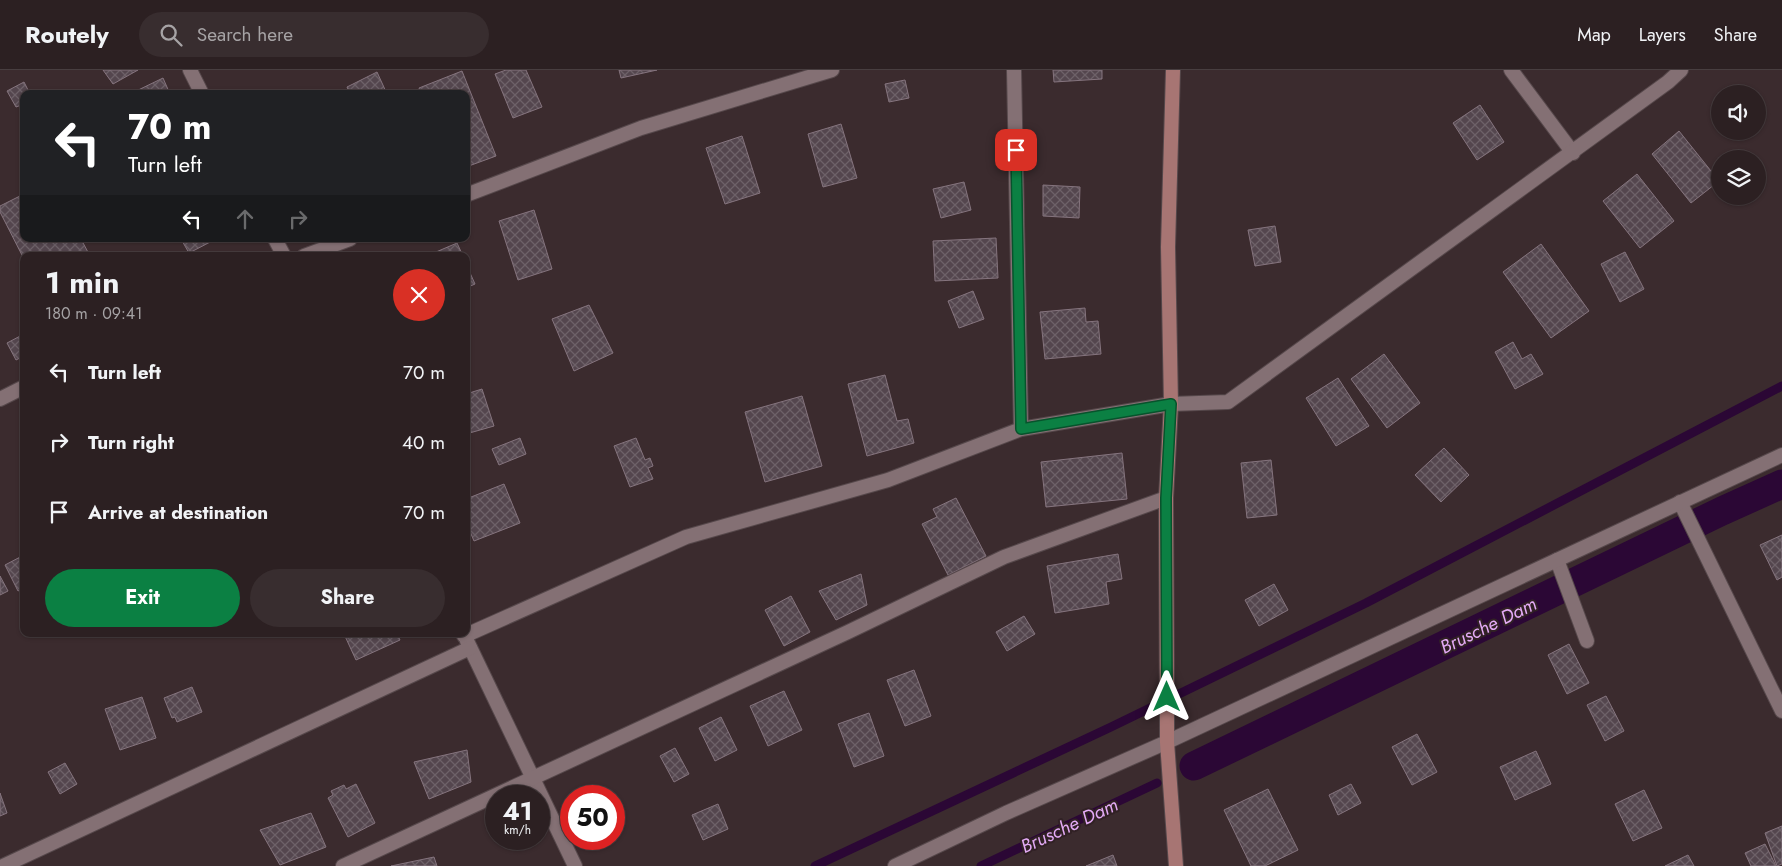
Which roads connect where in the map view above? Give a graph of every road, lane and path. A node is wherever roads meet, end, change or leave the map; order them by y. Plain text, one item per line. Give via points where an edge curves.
1 (190, 70) edge
2 (832, 70) edge
3 (1014, 70) edge
4 (1173, 70) edge
5 (1510, 70) edge
6 (1681, 70) edge
7 (200, 90) edge
8 (1572, 153) junction
9 (470, 193) edge
10 (342, 242) edge
11 (315, 252) edge
12 (20, 390) edge
13 (0, 399) edge
14 (1171, 404) junction
15 (1021, 429) junction
16 (1782, 455) edge
17 (1166, 498) junction
18 (1680, 502) junction
19 (1557, 560) junction
20 (466, 639) edge
21 (1587, 641) dead end
22 (1782, 711) edge
23 (1167, 742) junction
24 (533, 779) junction
25 (3, 866) edge
26 (343, 866) edge
27 (575, 866) edge
28 (895, 866) edge
29 (1176, 866) edge

1 - 7 street
2 - 9 street via 641,128
3 - 15 street
4 - 14 main road via 1168,247
5 - 8 street
6 - 8 street
8 - 14 street via 1228,402
10 - 11 street
12 - 13 street
14 - 15 street
14 - 17 main road
15 - 20 street via 888,480 686,537
16 - 18 street
17 - 23 main road
17 - 24 street via 1004,557
18 - 19 street
18 - 22 street
19 - 21 street
19 - 23 street
20 - 24 street
20 - 25 street
23 - 28 street
23 - 29 main road
24 - 26 street
24 - 27 street

